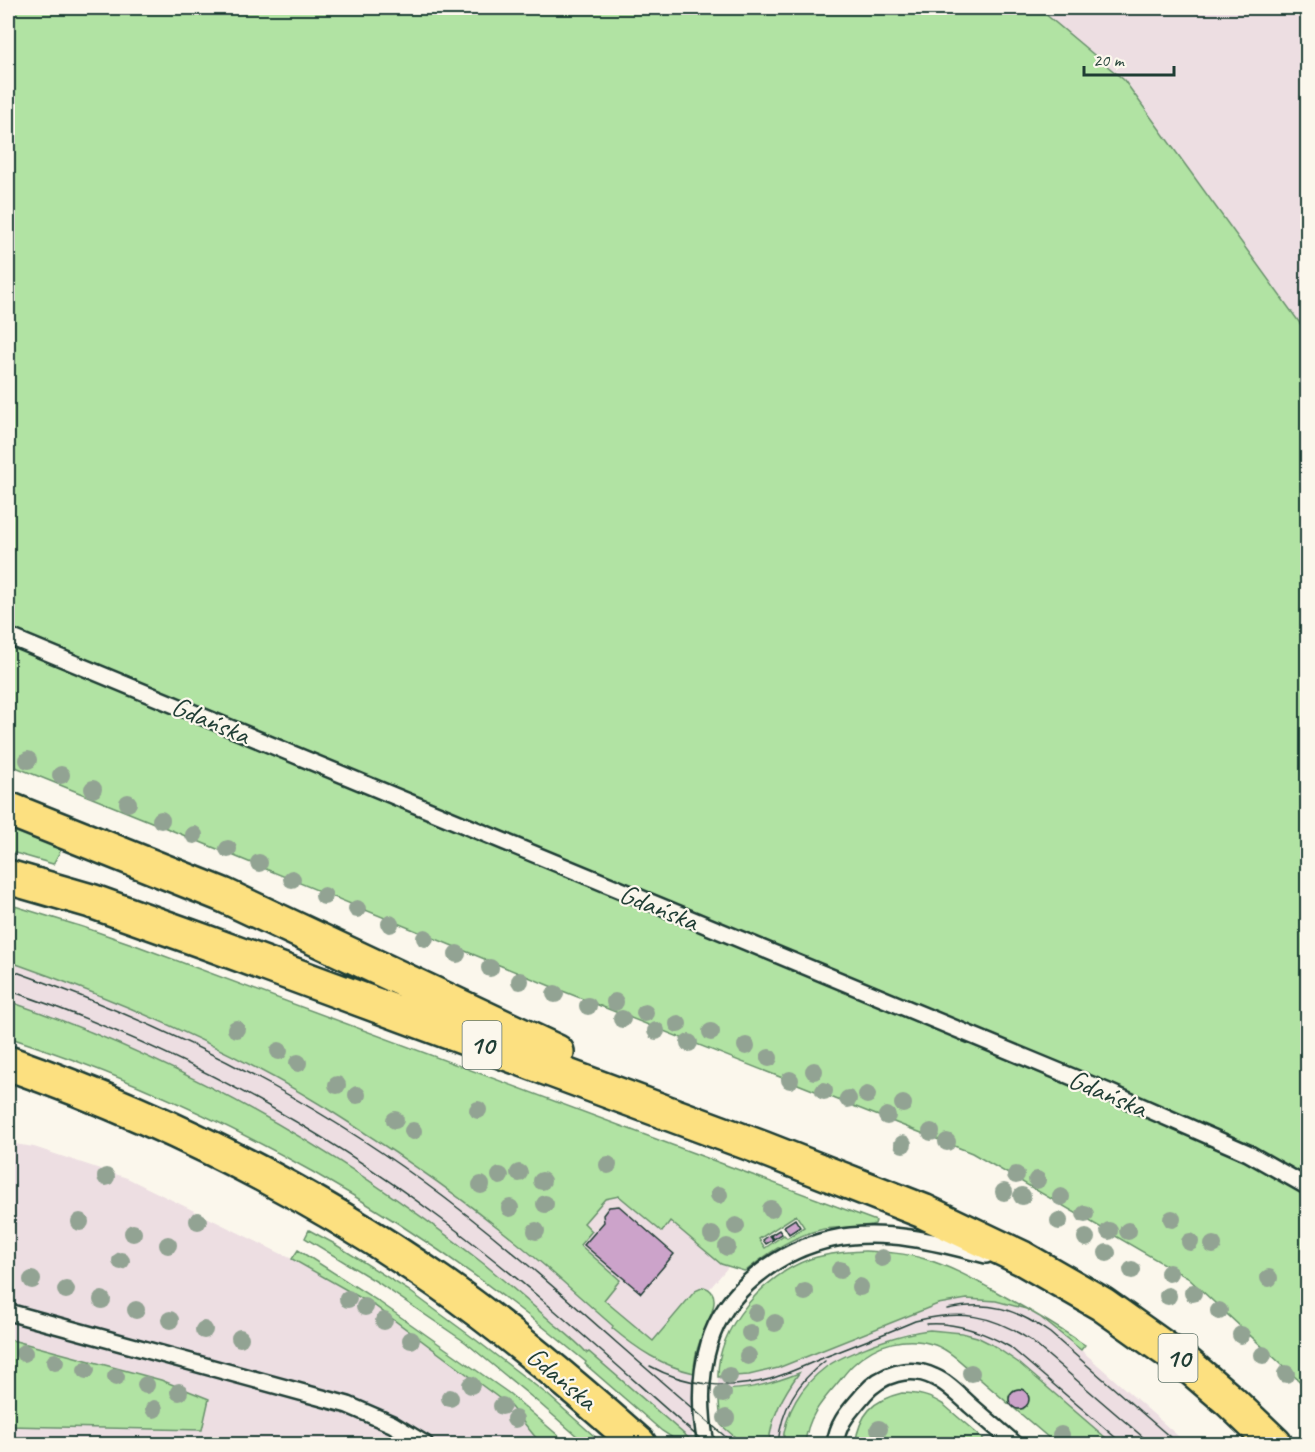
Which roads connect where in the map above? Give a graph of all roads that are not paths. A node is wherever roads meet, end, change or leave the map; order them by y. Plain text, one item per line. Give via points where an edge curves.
1 (8, 636) edge
2 (8, 809) edge
3 (8, 877) edge
4 (8, 1063) edge
5 (762, 1148) junction
6 (1308, 1187) edge
7 (1071, 1286) junction
8 (8, 1312) edge
9 (646, 1443) edge
10 (425, 1444) edge
11 (706, 1444) edge
12 (835, 1444) edge
13 (1015, 1444) edge
14 (1275, 1444) edge

1 - 6 lane, Gdańska via 1100,1089 1248,1153
2 - 5 main road via 223,895
3 - 5 main road, 10 via 91,901
4 - 9 main road, Gdańska via 150,1119 278,1183 357,1229 439,1282
5 - 7 main road, 10 via 923,1211
7 - 11 lane via 1006,1261 891,1236 833,1238 801,1249 772,1263 748,1284 712,1335 702,1390
7 - 14 main road, 10 via 1188,1365
8 - 10 lane via 348,1405
12 - 13 lane via 842,1421 868,1389 888,1376 911,1372 927,1374 951,1387

